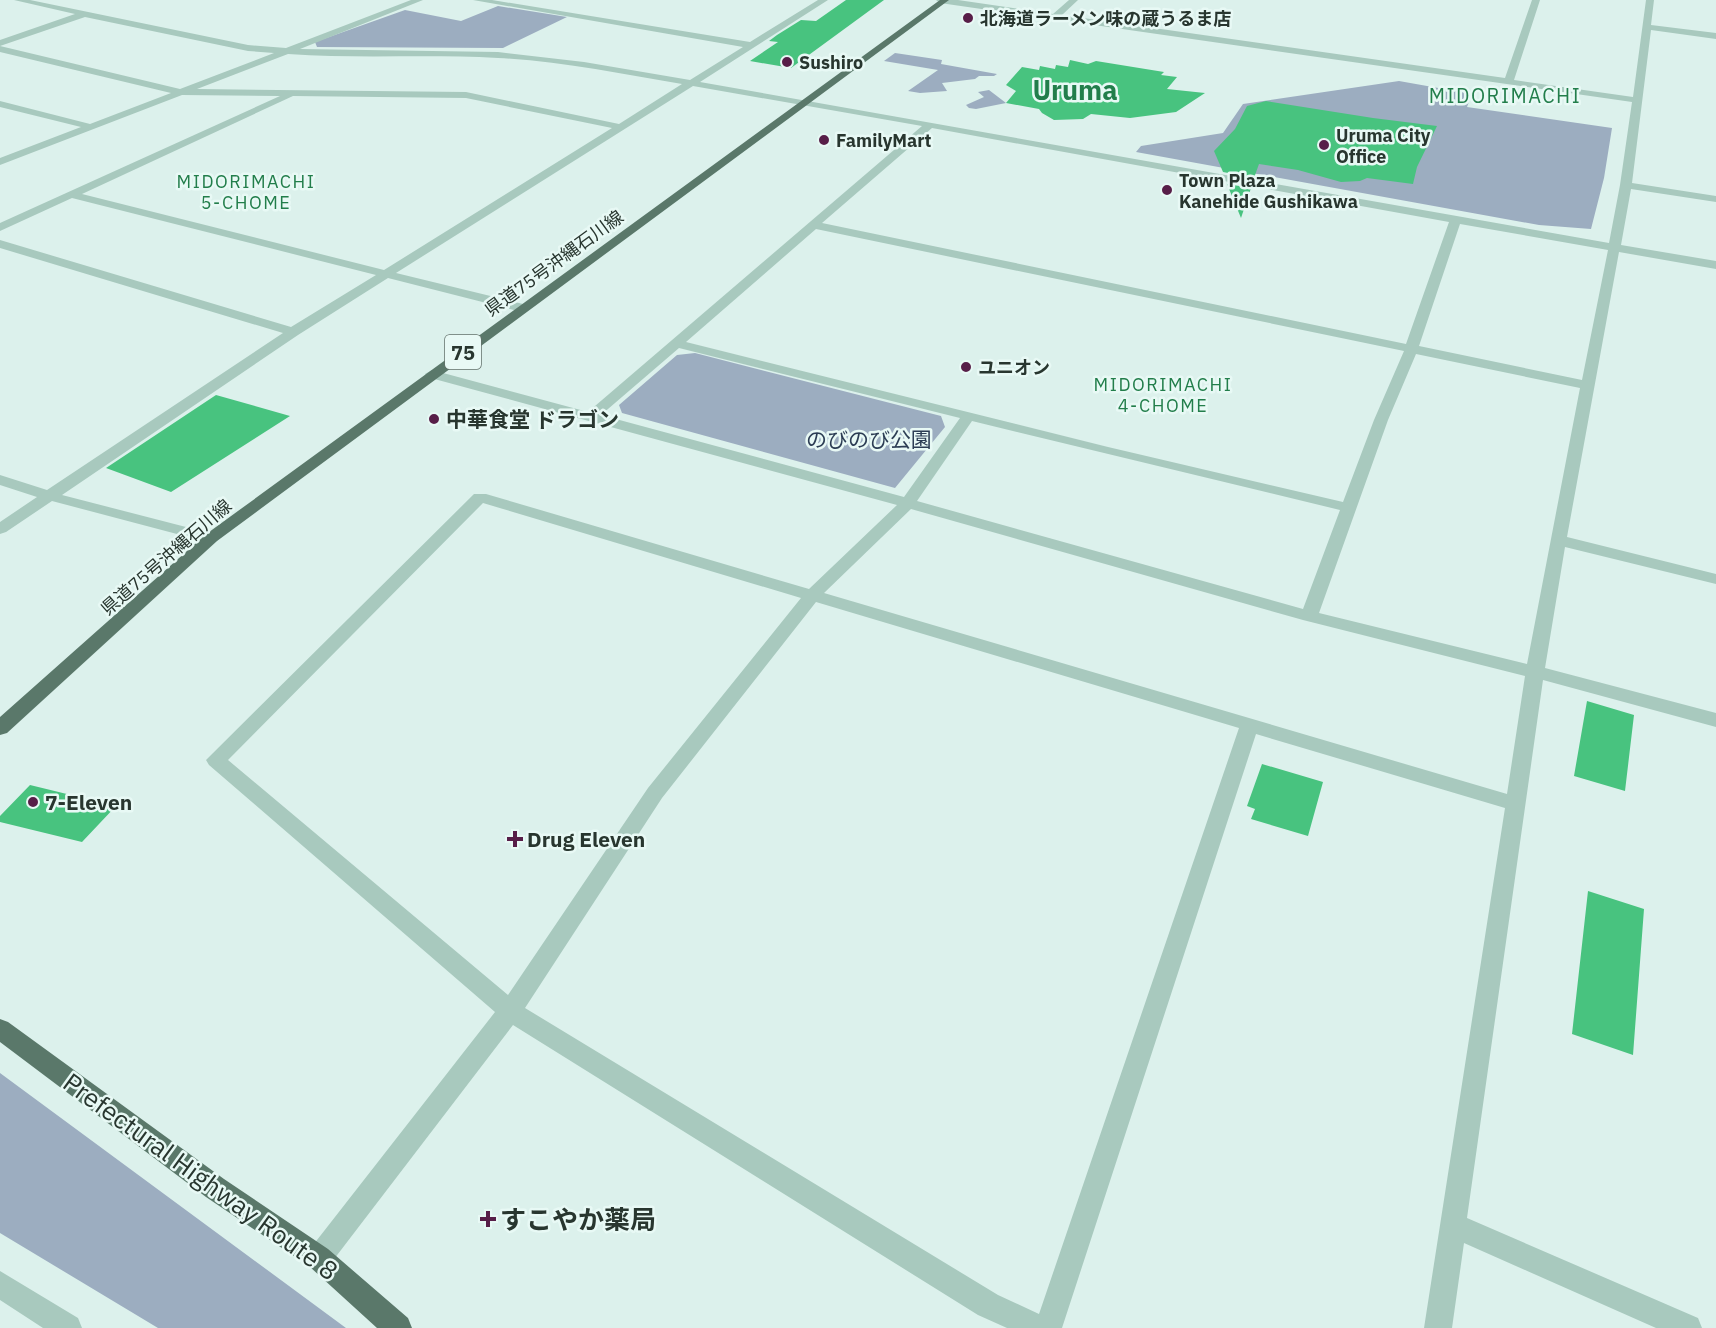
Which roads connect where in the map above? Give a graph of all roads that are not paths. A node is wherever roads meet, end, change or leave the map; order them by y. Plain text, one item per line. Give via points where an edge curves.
1 (18, 0) edge
2 (419, 0) edge
3 (477, 0) edge
4 (824, 0) edge
5 (943, 0) edge
6 (1074, 0) edge
7 (1536, 0) edge
8 (1650, 0) edge
9 (84, 14) junction
10 (1056, 16) junction
11 (1646, 27) junction
12 (1716, 36) edge
13 (0, 43) edge
14 (749, 45) junction
15 (0, 49) edge
16 (281, 52) junction
17 (1508, 82) junction
18 (691, 83) junction
19 (181, 92) junction
20 (293, 94) junction
21 (1636, 100) junction
22 (804, 102) junction
23 (0, 104) edge
24 (930, 124) junction
25 (88, 126) junction
26 (621, 127) junction
27 (0, 162) edge
28 (1626, 185) junction
29 (73, 195) junction
30 (1716, 199) edge
31 (1456, 220) junction
32 (815, 225) junction
33 (0, 227) edge
34 (0, 244) edge
35 (1614, 248) junction
36 (1716, 265) edge
37 (384, 274) junction
38 (522, 308) junction
39 (293, 332) junction
40 (676, 344) junction
41 (1412, 347) junction
42 (432, 374) junction
43 (1587, 385) junction
44 (592, 416) junction
45 (969, 416) junction
46 (0, 480) edge
47 (49, 496) junction
48 (908, 503) junction
49 (1350, 508) junction
50 (0, 529) edge
51 (211, 538) junction
52 (1558, 540) junction
53 (1716, 579) edge
54 (813, 594) junction
55 (1309, 616) junction
56 (1535, 672) junction
57 (1716, 720) edge
58 (1249, 726) junction
59 (0, 728) edge
60 (1517, 804) junction
61 (510, 1011) junction
62 (0, 1029) edge
63 (1455, 1226) junction
64 (319, 1258) junction
65 (0, 1284) edge
66 (68, 1328) edge
67 (398, 1328) edge
68 (1038, 1328) edge
69 (1048, 1328) edge
70 (1438, 1328) edge
71 (1688, 1328) edge

1 - 9 street
2 - 16 street
3 - 14 street
4 - 14 street
5 - 10 street
5 - 22 main road, 県道75号沖縄石川線 / 75
6 - 10 street
7 - 17 street
8 - 11 street
9 - 13 street
9 - 16 street via 215,43
10 - 17 street
11 - 12 street
11 - 21 street
14 - 18 street
15 - 19 street
16 - 18 street via 498,55
16 - 19 street
17 - 21 street
18 - 22 street
18 - 26 street
19 - 20 street
19 - 25 street
20 - 26 street via 466,95
20 - 29 street
21 - 28 street
22 - 24 street
22 - 38 main road, 県道75号沖縄石川線 / 75
23 - 25 street
24 - 31 street
24 - 32 street
25 - 27 street
26 - 37 street
28 - 30 street
28 - 35 street
29 - 33 street
29 - 37 street
31 - 35 street
31 - 41 street
32 - 40 street
32 - 41 street
34 - 39 street
35 - 36 street
35 - 43 street
37 - 38 street
37 - 39 street
38 - 42 main road, 県道75号沖縄石川線 / 75
39 - 47 street
40 - 44 street
40 - 45 street
41 - 43 street
41 - 49 street
42 - 44 street
42 - 51 main road, 県道75号沖縄石川線 / 75
43 - 52 street
44 - 48 street
45 - 48 street
45 - 49 street
46 - 47 street
47 - 50 street
47 - 51 street
48 - 54 street
48 - 55 street
49 - 55 street
51 - 59 main road, 県道75号沖縄石川線 / 75
52 - 53 street
52 - 56 street
54 - 58 street
54 - 61 street via 655,793
54 - 61 street via 480,497 216,760
55 - 56 street
56 - 57 street
56 - 60 street
58 - 60 street
58 - 69 street
60 - 63 street
61 - 64 street
61 - 68 street via 988,1305
62 - 64 main road, Prefectural Highway Route 8 via 215,1188
63 - 70 street
63 - 71 street
64 - 67 main road, Prefectural Highway Route 8
65 - 66 street

